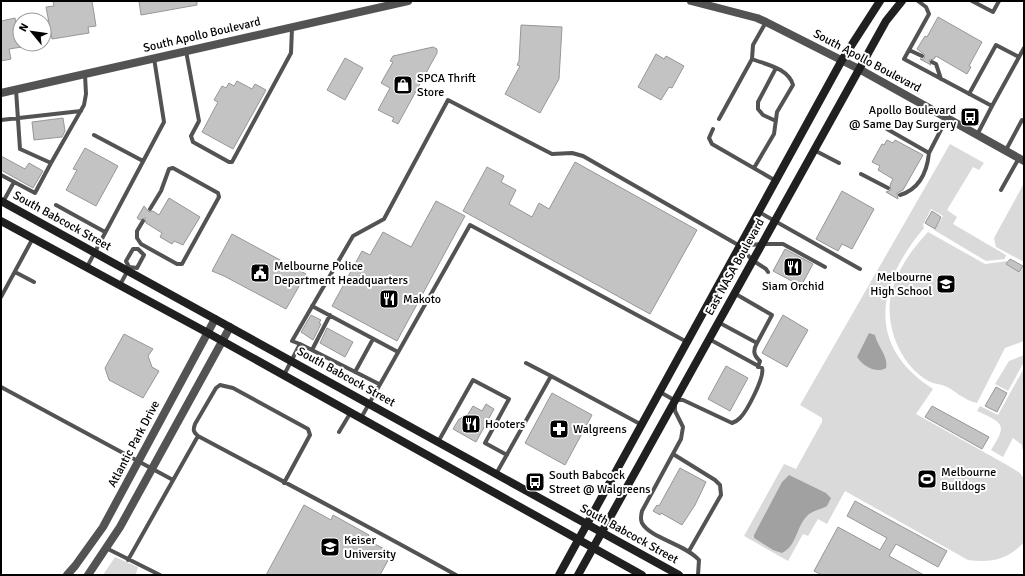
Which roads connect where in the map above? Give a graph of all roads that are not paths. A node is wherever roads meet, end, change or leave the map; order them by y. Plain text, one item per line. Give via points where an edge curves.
1 (408, 1) edge
2 (691, 1) edge
3 (880, 1) edge
4 (902, 1) edge
5 (918, 1) edge
6 (972, 1) edge
7 (999, 1) edge
8 (766, 22) junction
9 (292, 27) junction
10 (1024, 48) edge
11 (909, 50) junction
12 (186, 51) junction
13 (922, 56) dead end
14 (1019, 57) junction
15 (154, 58) junction
16 (752, 59) junction
17 (842, 60) junction
18 (932, 62) dead end
19 (776, 68) junction
20 (859, 69) junction
21 (85, 74) junction
22 (941, 79) junction
23 (16, 89) junction
24 (1, 93) edge
25 (969, 94) junction
26 (992, 106) junction
27 (81, 111) junction
28 (18, 117) junction
29 (947, 118) junction
30 (719, 119) dead end
31 (1, 120) edge
32 (1024, 120) edge
33 (776, 121) junction
34 (713, 129) dead end
35 (887, 129) dead end
36 (94, 134) dead end
37 (977, 135) junction
38 (814, 150) junction
39 (1006, 150) junction
40 (929, 153) junction
41 (1022, 159) edge
42 (143, 161) junction
43 (51, 163) junction
44 (839, 163) dead end
45 (754, 168) junction
46 (861, 174) dead end
47 (1, 175) edge
48 (776, 181) junction
49 (14, 182) junction
50 (888, 188) dead end
51 (1001, 190) dead end
52 (900, 195) dead end
53 (2, 201) edge
54 (56, 205) dead end
55 (150, 209) dead end
56 (758, 212) junction
57 (1, 221) edge
58 (774, 221) junction
59 (143, 222) dead end
60 (105, 232) junction
61 (33, 238) junction
62 (141, 244) junction
63 (761, 244) junction
64 (740, 246) junction
65 (138, 249) junction
66 (95, 252) junction
67 (752, 260) junction
68 (825, 266) dead end
69 (86, 267) junction
70 (128, 269) junction
71 (860, 269) dead end
72 (15, 272) junction
73 (768, 272) dead end
74 (34, 282) dead end
75 (120, 285) junction
76 (734, 293) junction
77 (1, 297) edge
78 (312, 306) junction
79 (330, 315) junction
80 (216, 319) junction
81 (718, 322) junction
82 (230, 327) junction
83 (208, 333) junction
84 (373, 339) junction
85 (709, 339) junction
86 (222, 341) junction
87 (687, 342) junction
88 (757, 343) junction
89 (300, 344) junction
90 (312, 350) junction
91 (398, 352) junction
92 (291, 361) junction
93 (526, 363) dead end
94 (758, 366) junction
95 (355, 372) junction
96 (284, 375) junction
97 (551, 376) junction
98 (380, 384) junction
99 (1, 388) edge
100 (660, 392) junction
101 (674, 400) junction
102 (368, 404) junction
103 (351, 412) junction
104 (361, 418) junction
105 (642, 425) junction
106 (339, 432) dead end
107 (198, 436) junction
108 (438, 442) junction
109 (673, 454) junction
110 (507, 455) junction
111 (139, 461) junction
112 (152, 468) junction
113 (496, 474) junction
114 (174, 480) junction
115 (284, 483) junction
116 (587, 525) junction
117 (601, 532) junction
118 (94, 540) junction
119 (579, 540) junction
120 (593, 547) junction
121 (106, 548) junction
122 (689, 551) junction
123 (128, 560) junction
124 (67, 575) edge
125 (88, 575) edge
126 (160, 575) edge
127 (456, 575) edge
128 (559, 575) edge
129 (578, 575) edge
130 (642, 575) edge
131 (679, 575) edge
132 (698, 575) edge

1 - 9 street, South Apollo Boulevard
2 - 8 street, South Apollo Boulevard
3 - 17 main road, East NASA Boulevard
4 - 20 main road, East NASA Boulevard via 886,21
5 - 11 lane via 930,14
6 - 7 lane via 993,12
8 - 16 lane via 753,45
8 - 17 street, South Apollo Boulevard
9 - 12 street, South Apollo Boulevard
9 - 12 lane via 291,53 232,162 193,142 191,136 199,121
10 - 14 lane
11 - 13 lane
11 - 22 lane via 904,59
12 - 15 street, South Apollo Boulevard
14 - 25 lane via 996,45
14 - 26 lane
15 - 21 street, South Apollo Boulevard
15 - 42 lane via 164,122
16 - 19 lane
16 - 30 lane
17 - 20 street, South Apollo Boulevard
17 - 48 main road, East NASA Boulevard
18 - 22 lane via 936,64
19 - 33 lane via 791,78 793,85 777,112
19 - 33 lane via 758,102 758,109
20 - 29 street, South Apollo Boulevard
20 - 38 main road, East NASA Boulevard
21 - 23 street, South Apollo Boulevard
21 - 27 lane via 86,94
22 - 25 lane
23 - 24 street, South Apollo Boulevard
23 - 28 lane
25 - 26 lane
26 - 37 lane
27 - 28 lane
27 - 43 lane
28 - 31 lane
28 - 43 lane via 20,149
29 - 37 street, South Apollo Boulevard
29 - 40 lane
32 - 39 lane
33 - 45 lane via 774,134
34 - 45 lane via 708,138 712,144
35 - 40 lane
36 - 42 lane
37 - 39 street, South Apollo Boulevard
38 - 44 lane
38 - 58 main road, East NASA Boulevard
39 - 41 street, South Apollo Boulevard
40 - 52 lane via 928,167 922,179 908,193
41 - 51 lane
42 - 60 lane
43 - 49 lane via 35,193
45 - 48 lane
46 - 50 lane
47 - 49 lane
48 - 56 main road, East NASA Boulevard
49 - 53 lane
53 - 66 main road, South Babcock Street
54 - 60 lane
55 - 62 lane via 169,169 174,168 218,193 219,197 182,264 177,264
56 - 58 lane
56 - 64 main road, East NASA Boulevard
57 - 61 main road
58 - 63 main road, East NASA Boulevard
58 - 71 lane
59 - 62 lane via 137,232
60 - 66 lane
61 - 69 main road
61 - 72 lane
62 - 65 lane
63 - 64 lane
63 - 67 main road, East NASA Boulevard
63 - 68 lane via 788,246
64 - 67 lane
64 - 78 lane via 583,156 572,153 552,154 448,100 384,220 353,236
64 - 87 main road, East NASA Boulevard
65 - 70 lane via 133,249 126,261
65 - 70 lane via 144,255 137,268
66 - 69 lane
66 - 70 main road, South Babcock Street
67 - 73 lane
67 - 76 main road, East NASA Boulevard
69 - 75 main road
70 - 75 lane
70 - 80 main road, South Babcock Street
72 - 74 lane
72 - 77 lane
75 - 83 main road
76 - 81 main road, East NASA Boulevard
76 - 88 lane via 772,315
78 - 79 lane
78 - 89 lane via 292,341
79 - 84 lane
79 - 90 lane
80 - 82 main road, South Babcock Street
80 - 83 street, Atlantic Park Drive
81 - 85 main road, East NASA Boulevard
81 - 88 lane
82 - 86 street
82 - 92 main road, South Babcock Street
83 - 86 main road
83 - 111 street, Atlantic Park Drive
84 - 91 lane
84 - 95 lane
85 - 94 lane
85 - 101 main road, East NASA Boulevard
86 - 96 main road
86 - 112 street
87 - 91 lane via 470,225
87 - 100 main road, East NASA Boulevard
88 - 94 lane via 754,348 755,356 760,360
89 - 90 lane
89 - 92 lane
90 - 95 lane
91 - 98 lane
92 - 96 lane
92 - 102 main road, South Babcock Street
93 - 97 lane
94 - 101 lane via 763,371 762,380 740,418 732,423 683,400
95 - 98 lane
96 - 103 main road
97 - 105 lane
97 - 110 lane
98 - 102 lane
99 - 111 lane
100 - 101 lane
100 - 105 main road, East NASA Boulevard
101 - 109 lane via 675,411 684,427
101 - 117 main road, East NASA Boulevard
102 - 104 lane
102 - 108 main road, South Babcock Street
103 - 104 main road
103 - 106 lane
104 - 119 main road
105 - 116 main road, East NASA Boulevard
107 - 114 lane
107 - 115 lane
107 - 115 lane via 193,429 220,385 240,392 308,429 310,432
108 - 110 lane via 473,380 509,399 485,443
108 - 113 main road, South Babcock Street
109 - 122 lane via 720,485 721,495
109 - 122 lane via 640,519 648,530
110 - 113 lane
111 - 112 lane
111 - 118 street, Atlantic Park Drive
112 - 114 lane
112 - 121 street
113 - 116 main road, South Babcock Street
114 - 123 lane
115 - 127 lane
116 - 117 main road, South Babcock Street
116 - 119 main road
117 - 120 main road, East NASA Boulevard
117 - 131 main road, South Babcock Street
118 - 121 street
118 - 124 street, Atlantic Park Drive
119 - 120 main road
119 - 128 main road
120 - 129 main road, East NASA Boulevard
120 - 130 main road
121 - 123 lane
121 - 125 street
122 - 132 lane via 699,560
123 - 126 lane

